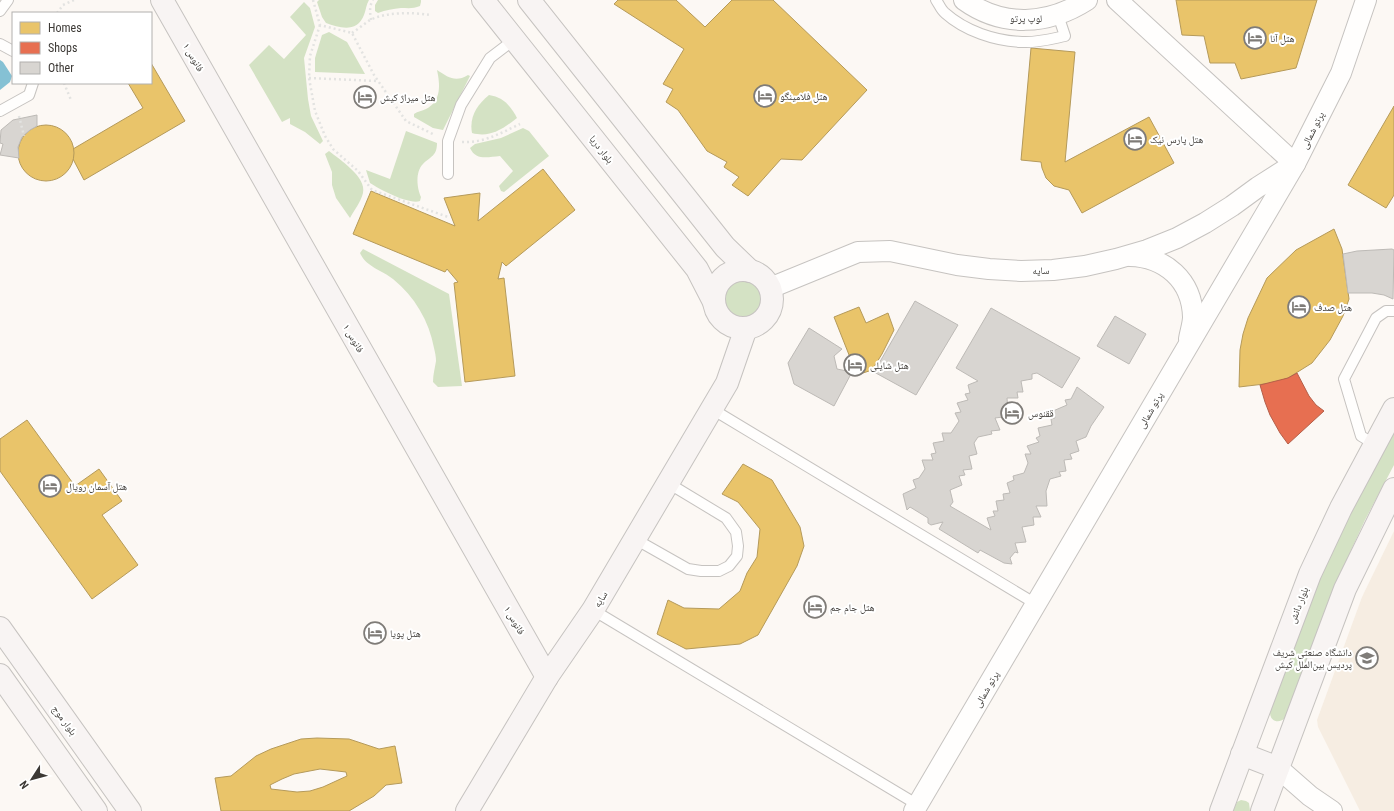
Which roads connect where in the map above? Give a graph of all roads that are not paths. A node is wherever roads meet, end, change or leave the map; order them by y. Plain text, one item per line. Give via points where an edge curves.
1 (8, 0) edge
2 (162, 0) edge
3 (484, 0) edge
4 (528, 0) edge
5 (936, 0) edge
6 (964, 0) edge
7 (1087, 0) edge
8 (1117, 0) edge
9 (1366, 0) edge
10 (0, 11) edge
11 (1058, 15) junction
12 (515, 40) junction
13 (0, 44) edge
14 (12, 50) edge
15 (34, 84) edge
16 (0, 111) edge
17 (1294, 164) junction
18 (448, 174) dead end
19 (1128, 256) junction
20 (750, 271) junction
21 (770, 288) junction
22 (714, 302) junction
23 (1394, 311) edge
24 (746, 328) junction
25 (1188, 345) junction
26 (1394, 409) edge
27 (712, 410) junction
28 (1374, 444) junction
29 (668, 483) junction
30 (1394, 489) edge
31 (635, 539) junction
32 (1036, 604) junction
33 (593, 610) junction
34 (0, 628) edge
35 (0, 675) edge
36 (547, 677) junction
37 (46, 694) junction
38 (24, 709) junction
39 (1242, 754) junction
40 (1278, 768) junction
41 (916, 808) edge
42 (96, 811) edge
43 (130, 811) edge
44 (467, 811) edge
45 (1221, 811) edge
46 (1262, 811) edge
47 (1332, 811) edge

1 - 10 lane
2 - 36 street, فانوس ۱
3 - 12 street, بلوار دریا
4 - 20 street via 725,247
5 - 11 lane via 944,12 961,24 980,34 1001,40 1044,41 1065,36
6 - 11 street, لوپ پرتو via 972,6 1005,18 1041,19
7 - 11 street, لوپ پرتو
8 - 17 street
9 - 17 street, پرتو شمالی via 1341,73
12 - 18 lane via 490,58 461,105 448,141
12 - 22 street, بلوار دریا via 697,269
13 - 14 lane
15 - 16 lane via 29,95
17 - 19 street, سایه via 1205,223 1177,238
17 - 25 street, پرتو شمالی
19 - 21 street, سایه via 1085,266 1021,271 957,265 890,251 858,252
19 - 25 street via 1156,260 1179,278 1187,290 1193,318
20 - 21 street via 758,274
20 - 22 street via 740,270 724,278 717,289
21 - 24 street via 772,297 768,314 755,326
22 - 24 street via 717,311 729,324 737,328
23 - 28 lane via 1386,311 1376,318 1344,379 1361,436
24 - 27 street, سایه via 727,383
25 - 32 street, پرتو شمالی
26 - 28 street, بلوار دانش
27 - 29 street, سایه
27 - 32 lane
28 - 39 street, بلوار دانش via 1310,574
29 - 31 street, سایه
29 - 31 lane via 726,518 736,532 737,556 730,566 719,571 688,569
30 - 40 street via 1344,589
31 - 33 street, سایه
32 - 41 street, پرتو شمالی
33 - 36 street, سایه
33 - 41 lane
34 - 37 street, بلوار موج
35 - 38 street
36 - 44 street, سایه
37 - 38 street
37 - 43 street, بلوار موج
38 - 42 street
39 - 40 street
39 - 45 street, بلوار دانش
40 - 46 street
40 - 47 street

